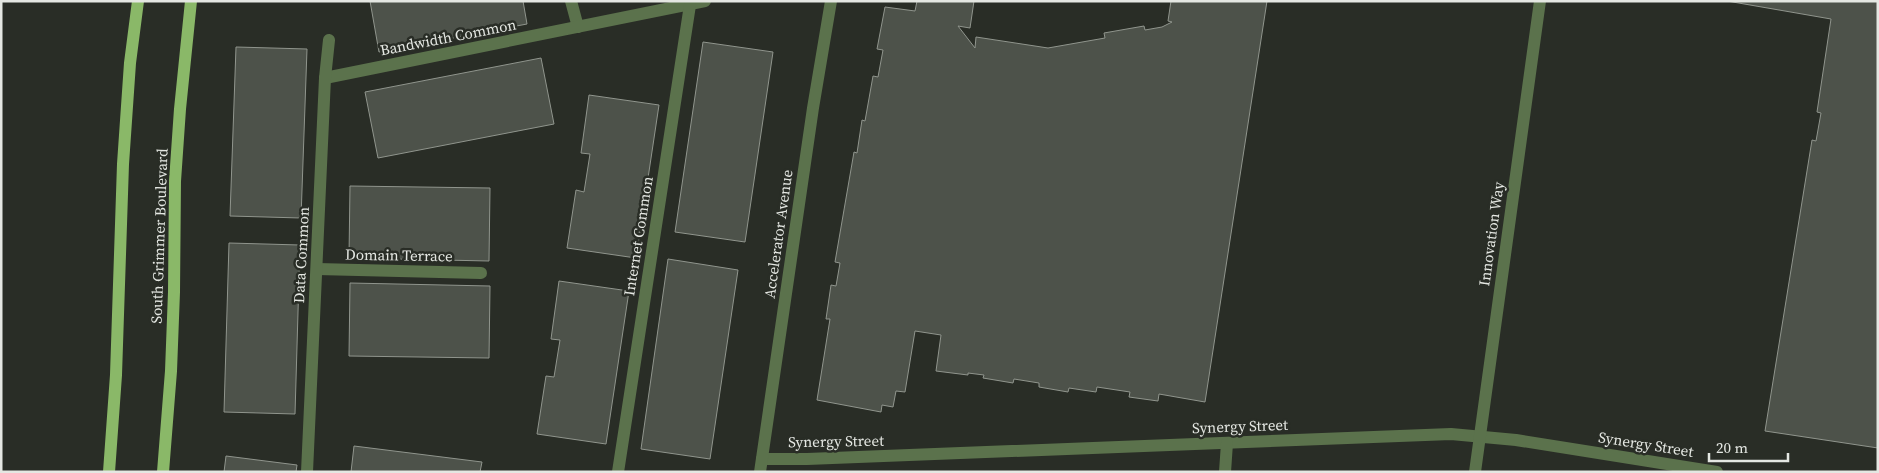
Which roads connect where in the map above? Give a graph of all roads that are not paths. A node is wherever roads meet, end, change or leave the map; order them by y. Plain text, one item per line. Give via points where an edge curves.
1 (138, 1) edge
2 (192, 1) edge
3 (572, 1) edge
4 (705, 1) edge
5 (831, 1) edge
6 (1540, 1) edge
7 (690, 5) junction
8 (578, 27) junction
9 (329, 40) dead end
10 (325, 78) junction
11 (317, 269) junction
12 (481, 273) dead end
13 (1479, 436) junction
14 (1227, 443) junction
15 (762, 458) junction
16 (109, 472) edge
17 (163, 472) edge
18 (307, 472) edge
19 (618, 472) edge
20 (760, 472) edge
21 (1225, 472) edge
22 (1474, 472) edge
23 (1717, 472) edge

1 - 16 main road via 123,164 116,375
2 - 17 main road, South Grimmer Boulevard via 175,181 174,292
3 - 8 street
4 - 7 street, Bandwidth Common
5 - 15 street, Accelerator Avenue via 812,108
6 - 13 street, Innovation Way
7 - 8 street, Bandwidth Common
7 - 19 street, Internet Common
8 - 10 street, Bandwidth Common
9 - 10 street, Data Common
10 - 11 street, Data Common
11 - 12 street, Domain Terrace
11 - 18 street, Data Common
13 - 14 street, Synergy Street via 1450,434
13 - 22 street, Innovation Way
13 - 23 street, Synergy Street
14 - 15 street, Synergy Street
14 - 21 street
15 - 20 street, Accelerator Avenue

